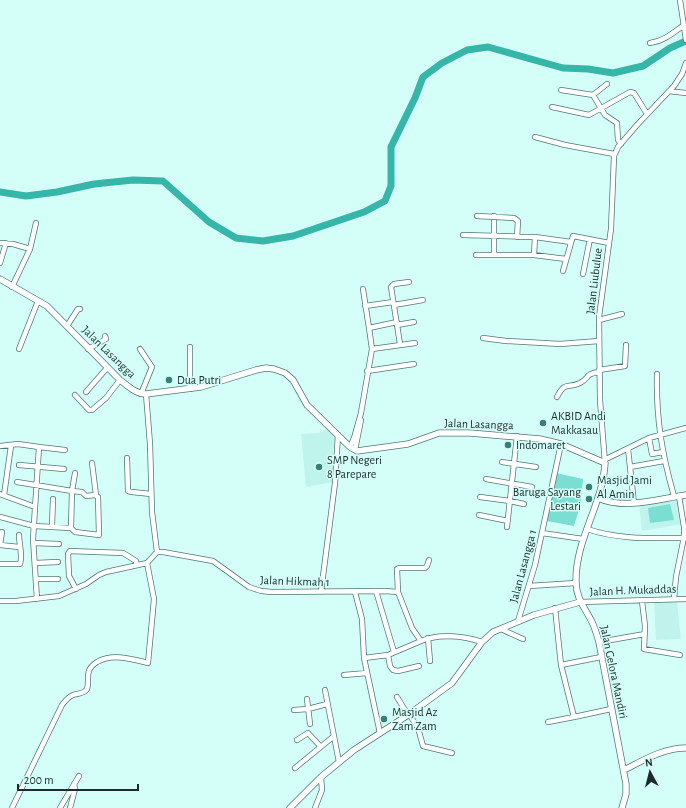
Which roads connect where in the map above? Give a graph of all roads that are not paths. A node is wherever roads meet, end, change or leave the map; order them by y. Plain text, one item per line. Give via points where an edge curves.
1 (680, 0) edge
2 (684, 24) junction
3 (685, 34) edge
4 (686, 40) edge
5 (650, 43) dead end
6 (686, 63) edge
7 (607, 84) dead end
8 (561, 90) dead end
9 (669, 91) junction
10 (686, 93) edge
11 (593, 95) junction
12 (552, 107) dead end
13 (601, 109) junction
14 (647, 114) junction
15 (535, 137) dead end
16 (621, 144) junction
17 (614, 154) junction
18 (477, 216) dead end
19 (494, 216) junction
20 (36, 223) dead end
21 (463, 235) dead end
22 (494, 236) junction
23 (517, 236) junction
24 (535, 237) junction
25 (590, 240) junction
26 (571, 242) junction
27 (0, 243) edge
28 (6, 243) junction
29 (610, 243) junction
30 (30, 249) junction
31 (476, 255) dead end
32 (494, 255) junction
33 (534, 255) junction
34 (566, 260) junction
35 (0, 262) edge
36 (563, 271) dead end
37 (583, 274) dead end
38 (0, 279) edge
39 (409, 282) dead end
40 (12, 287) junction
41 (363, 289) dead end
42 (423, 300) dead end
43 (38, 301) junction
44 (394, 303) junction
45 (366, 306) junction
46 (80, 309) dead end
47 (622, 314) dead end
48 (599, 320) junction
49 (414, 322) dead end
50 (397, 324) junction
51 (67, 326) junction
52 (369, 328) junction
53 (105, 336) dead end
54 (482, 338) dead end
55 (599, 341) junction
56 (415, 342) dead end
57 (400, 344) junction
58 (626, 345) dead end
59 (190, 347) dead end
60 (19, 349) dead end
61 (88, 349) junction
62 (140, 349) dead end
63 (372, 349) junction
64 (414, 364) dead end
65 (107, 368) junction
66 (368, 371) junction
67 (599, 371) junction
68 (657, 374) dead end
69 (120, 380) junction
70 (190, 389) junction
71 (86, 392) dead end
72 (143, 394) junction
73 (75, 395) dead end
74 (557, 397) dead end
75 (686, 428) edge
76 (338, 435) junction
77 (660, 435) junction
78 (517, 436) junction
79 (649, 438) junction
80 (561, 444) junction
81 (0, 446) edge
82 (11, 446) junction
83 (39, 447) junction
84 (352, 448) junction
85 (628, 449) junction
86 (65, 450) dead end
87 (663, 452) junction
88 (127, 458) dead end
89 (604, 461) junction
90 (664, 461) junction
91 (502, 462) dead end
92 (92, 463) dead end
93 (514, 464) junction
94 (19, 465) dead end
95 (38, 467) junction
96 (536, 467) dead end
97 (630, 467) junction
98 (64, 469) dead end
99 (75, 473) dead end
100 (486, 479) dead end
101 (17, 482) dead end
102 (512, 484) junction
103 (36, 486) junction
104 (532, 487) dead end
105 (72, 491) junction
106 (151, 494) junction
107 (686, 494) edge
108 (2, 495) edge
109 (96, 495) junction
110 (676, 496) junction
111 (480, 497) dead end
112 (598, 498) junction
113 (53, 499) dead end
114 (510, 501) junction
115 (634, 503) junction
116 (524, 504) dead end
117 (35, 507) junction
118 (479, 515) dead end
119 (0, 517) edge
120 (508, 521) junction
121 (34, 526) junction
122 (52, 526) junction
123 (507, 527) dead end
124 (71, 528) junction
125 (587, 529) junction
126 (2, 532) dead end
127 (542, 533) junction
128 (19, 535) dead end
129 (685, 538) edge
130 (583, 539) junction
131 (34, 543) junction
132 (59, 544) dead end
133 (0, 545) edge
134 (19, 547) junction
135 (157, 552) junction
136 (429, 560) dead end
137 (58, 562) dead end
138 (35, 563) junction
139 (147, 563) junction
140 (0, 564) edge
141 (136, 565) junction
142 (36, 579) junction
143 (58, 579) dead end
144 (576, 583) junction
145 (529, 586) junction
146 (76, 589) junction
147 (376, 591) junction
148 (321, 592) junction
149 (355, 592) junction
150 (398, 592) junction
151 (37, 599) junction
152 (674, 599) junction
153 (686, 599) edge
154 (642, 600) junction
155 (0, 601) edge
156 (580, 602) junction
157 (555, 608) junction
158 (518, 621) junction
159 (500, 629) junction
160 (645, 634) junction
161 (428, 638) junction
162 (523, 639) dead end
163 (421, 641) junction
164 (482, 642) junction
165 (599, 642) junction
166 (394, 652) junction
167 (388, 655) junction
168 (680, 655) dead end
169 (601, 657) junction
170 (364, 658) junction
171 (430, 661) dead end
172 (561, 665) junction
173 (419, 666) dead end
174 (367, 673) junction
175 (344, 675) dead end
176 (325, 690) dead end
177 (397, 697) dead end
178 (307, 699) dead end
179 (327, 704) junction
180 (308, 709) junction
181 (611, 709) junction
182 (294, 710) dead end
183 (408, 714) junction
184 (574, 717) junction
185 (548, 722) dead end
186 (310, 724) dead end
187 (380, 733) junction
188 (334, 736) junction
189 (297, 740) dead end
190 (320, 746) junction
191 (686, 748) edge
192 (452, 753) dead end
193 (339, 762) junction
194 (295, 768) dead end
195 (624, 770) junction
196 (79, 776) dead end
197 (321, 777) junction
198 (74, 784) junction
199 (12, 808) edge
200 (60, 808) edge
201 (70, 808) edge
202 (290, 808) edge
203 (315, 808) edge
204 (622, 808) edge

1 - 2 street
2 - 3 street
2 - 5 street via 664,39
3 - 4 street
6 - 9 street via 682,74
7 - 11 street
8 - 11 street
9 - 10 street
9 - 14 street
11 - 13 street
12 - 13 street via 589,115
13 - 14 street via 632,92
13 - 16 street via 617,123 618,140
14 - 16 street
15 - 17 street
16 - 17 street
17 - 29 street, Jalan Liubulue
18 - 19 street
19 - 22 street
19 - 23 street via 515,218 518,221
20 - 30 street
21 - 22 street
22 - 23 street
22 - 32 street
23 - 24 street
24 - 26 street
24 - 33 street
25 - 26 street via 573,236
25 - 29 street
25 - 37 street
26 - 34 street
27 - 28 street
28 - 30 street
28 - 35 street
29 - 48 street, Jalan Liubulue
30 - 40 street
31 - 32 street
32 - 33 street
33 - 34 street
34 - 36 street
38 - 40 street, Jalan Lasangga
39 - 44 street via 392,285
40 - 43 street, Jalan Lasangga
41 - 45 street
42 - 44 street
43 - 51 street, Jalan Lasangga
43 - 60 street
44 - 45 street
44 - 50 street
45 - 52 street
46 - 51 street
47 - 48 street
48 - 55 street, Jalan Liubulue
49 - 50 street
50 - 52 street
50 - 57 street
51 - 61 street, Jalan Lasangga
52 - 63 street
53 - 61 street via 106,338
54 - 55 street via 560,344
55 - 67 street, Jalan Liubulue
56 - 57 street
57 - 63 street
58 - 67 street via 625,366
59 - 70 street
61 - 65 street, Jalan Lasangga
62 - 72 street via 152,366
63 - 66 street
64 - 66 street
65 - 69 street, Jalan Lasangga
65 - 71 street
66 - 84 street via 361,418
67 - 74 street via 589,374 579,383 565,386
67 - 89 street, Jalan Liubulue
68 - 77 street
69 - 72 street, Jalan Lasangga
69 - 73 street via 106,398 92,410
70 - 72 street
70 - 76 street via 256,370 274,369 285,373 293,380 307,405
72 - 106 street via 150,444
75 - 77 street
76 - 84 street
76 - 148 street via 335,483
77 - 79 street
77 - 87 street
78 - 80 street, Jalan Lasangga
78 - 84 street, Jalan Lasangga via 442,432 404,445 360,451
78 - 93 street
79 - 85 street
79 - 87 street via 652,454
80 - 89 street, Jalan Lasangga
80 - 127 street, Jalan Lasangga 1
81 - 82 street
82 - 83 street via 18,444
82 - 108 street
83 - 86 street
83 - 95 street
85 - 89 street
85 - 97 street
87 - 90 street
88 - 106 street via 128,491
89 - 112 street, Jalan Gelora Mandiri
90 - 97 street
90 - 110 street
91 - 93 street
92 - 109 street
93 - 96 street
93 - 102 street
94 - 95 street
95 - 98 street
95 - 103 street
97 - 115 street
99 - 105 street
100 - 102 street
101 - 103 street
102 - 104 street
102 - 114 street
103 - 105 street
103 - 117 street
105 - 109 street via 82,492 86,496
105 - 124 street
106 - 135 street
107 - 110 street
108 - 117 street
109 - 124 street via 100,534 79,533
110 - 115 street
110 - 129 street
111 - 114 street
112 - 115 street via 616,503
112 - 125 street, Jalan Gelora Mandiri
113 - 122 street
114 - 116 street
114 - 120 street
117 - 121 street
118 - 120 street
119 - 121 street
120 - 123 street
121 - 122 street
121 - 131 street
122 - 124 street
125 - 129 street via 637,538
125 - 130 street, Jalan Gelora Mandiri
126 - 133 street
127 - 130 street
127 - 145 street, Jalan Lasangga 1
128 - 134 street
129 - 152 street
130 - 144 street, Jalan Gelora Mandiri
131 - 132 street
131 - 138 street
133 - 134 street
134 - 140 street via 20,564
135 - 139 street
135 - 148 street, Jalan Hikmah 1 via 213,561 256,590
136 - 150 street via 425,568 397,569
137 - 138 street
138 - 142 street
139 - 141 street
139 - 199 street via 154,599 148,663 110,657 91,667 87,688 84,692 66,699 62,705
141 - 146 street via 106,572
141 - 146 street via 136,561 123,553 70,551 69,576
142 - 143 street
142 - 151 street
144 - 145 street
144 - 156 street, Jalan Gelora Mandiri
145 - 158 street, Jalan Lasangga 1
146 - 151 street via 59,596
147 - 149 street, Jalan Hikmah 1
147 - 150 street, Jalan Hikmah 1
147 - 166 street
148 - 149 street, Jalan Hikmah 1
149 - 170 street via 362,619
150 - 163 street via 412,628
151 - 155 street
152 - 153 street, Jalan H. Mukaddas
152 - 154 street, Jalan H. Mukaddas
154 - 156 street, Jalan H. Mukaddas
154 - 160 street
156 - 157 street
156 - 165 street, Jalan Gelora Mandiri via 591,620
157 - 158 street
157 - 172 street
158 - 159 street
159 - 162 street
159 - 164 street
160 - 165 street
160 - 168 street via 645,650
161 - 163 street
161 - 164 street via 468,638
161 - 171 street
163 - 166 street
164 - 183 street via 452,683
165 - 169 street, Jalan Gelora Mandiri
166 - 167 street
167 - 170 street
167 - 173 street via 393,670
169 - 172 street
169 - 181 street, Jalan Gelora Mandiri
170 - 174 street
172 - 184 street
174 - 175 street
174 - 187 street
176 - 179 street
177 - 183 street
178 - 180 street
179 - 180 street
179 - 188 street
180 - 182 street
180 - 186 street
181 - 184 street
181 - 195 street, Jalan Gelora Mandiri
183 - 187 street
183 - 192 street via 418,728 423,746
184 - 185 street
187 - 193 street
188 - 190 street
188 - 193 street
189 - 190 street via 308,733
190 - 194 street
191 - 195 street via 660,752
193 - 197 street
195 - 204 street, Jalan Gelora Mandiri via 626,789
196 - 198 street
197 - 202 street
197 - 203 street via 322,790
198 - 200 street
198 - 201 street

